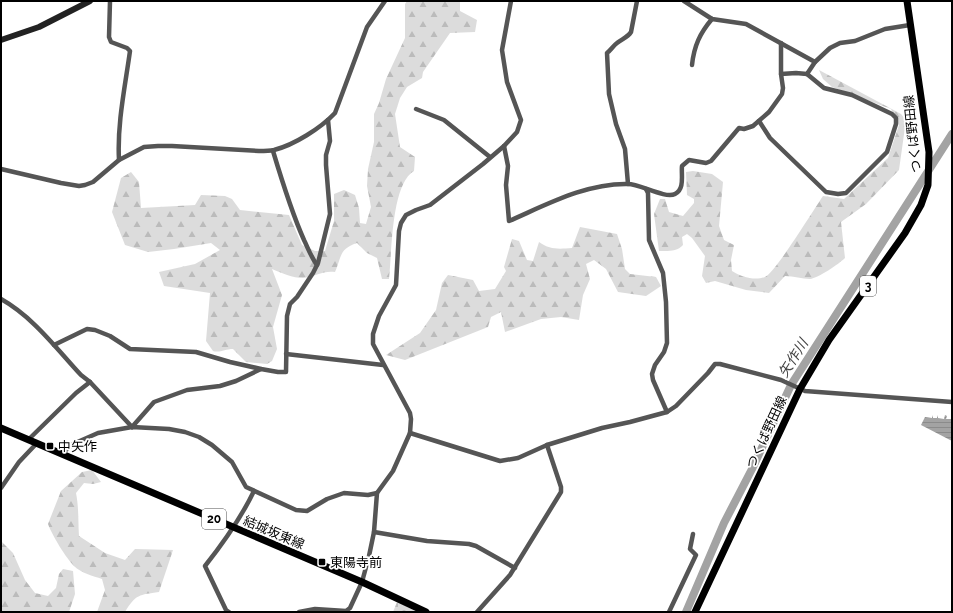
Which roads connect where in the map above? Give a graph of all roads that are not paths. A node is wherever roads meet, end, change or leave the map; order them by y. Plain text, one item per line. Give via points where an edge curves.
1 (90, 1) edge
2 (110, 1) edge
3 (386, 1) edge
4 (511, 1) edge
5 (637, 1) edge
6 (684, 1) edge
7 (907, 1) edge
8 (712, 19) junction
9 (910, 25) junction
10 (1, 40) edge
11 (781, 43) junction
12 (815, 62) junction
13 (692, 65) dead end
14 (781, 74) junction
15 (807, 74) junction
16 (416, 109) dead end
17 (328, 120) junction
18 (759, 121) junction
19 (504, 146) junction
20 (273, 151) junction
21 (490, 158) junction
22 (119, 160) junction
23 (1, 169) edge
24 (628, 184) junction
25 (646, 189) junction
26 (317, 265) junction
27 (1, 299) edge
28 (54, 345) junction
29 (286, 354) junction
30 (383, 365) junction
31 (261, 369) junction
32 (90, 382) junction
33 (798, 388) junction
34 (952, 402) edge
35 (667, 412) junction
36 (132, 427) junction
37 (1, 428) edge
38 (410, 433) junction
39 (28, 440) junction
40 (37, 443) junction
41 (547, 445) junction
42 (61, 454) junction
43 (1, 488) edge
44 (254, 491) junction
45 (377, 493) junction
46 (234, 528) junction
47 (374, 532) junction
48 (693, 534) dead end
49 (515, 568) junction
50 (362, 582) junction
51 (314, 610) edge
52 (229, 612) edge
53 (299, 612) edge
54 (426, 612) edge
55 (477, 612) edge
56 (669, 612) edge
57 (695, 612) edge

1 - 10 street via 39,27
2 - 22 street via 109,37 111,42 130,51 120,121
3 - 17 street via 367,27 335,113
4 - 19 street via 502,50 507,82 521,120 517,132
5 - 24 street via 629,36 616,43 607,53 610,94 616,124 625,149
6 - 8 street
7 - 9 main road, つくば野田線 / 3
8 - 11 street via 746,24
8 - 13 street via 702,30 697,41
9 - 12 street via 885,29 855,42 840,43 830,48
9 - 33 main road, つくば野田線 / 3 via 929,152 929,184 922,206 906,233 829,340
11 - 12 street
11 - 14 street
12 - 15 street
14 - 15 street
14 - 18 street via 782,94
15 - 18 street via 824,88 852,95 896,118 887,152 846,193 826,192 770,138
16 - 21 street via 444,120
17 - 20 street via 314,131
17 - 26 street via 330,141 326,165 330,214
18 - 25 street via 744,129 738,128 711,161 706,163 689,160 682,166 681,187 676,194
19 - 21 street
19 - 24 street via 508,166 508,221 572,194 605,185
20 - 22 street via 158,146 144,147
20 - 26 street via 299,230
21 - 30 street via 430,205 406,215 401,223 396,285 379,316 373,334 373,344
22 - 23 street via 93,182 79,186
24 - 25 street via 637,184
25 - 35 street via 649,240 662,273 666,302 667,343 652,374
26 - 29 street via 314,273 290,304 287,316
27 - 28 street via 31,320
28 - 31 street via 87,329 104,332 130,349 196,352
28 - 32 street
29 - 30 street
29 - 31 street via 286,372
30 - 38 street via 410,413
31 - 36 street via 220,386 187,390 154,402
32 - 36 street
32 - 39 street
33 - 34 street via 815,392
33 - 35 street via 786,382 715,364 676,406
33 - 57 main road, つくば野田線 / 3
35 - 41 street
36 - 42 street via 98,433 73,444
36 - 44 street via 168,429 199,437 212,444 232,462 246,487
37 - 39 main road, 結城坂東線 / 20
38 - 41 street via 500,461 518,458
38 - 45 street via 393,471
39 - 40 main road, 結城坂東線 / 20
40 - 42 main road, 結城坂東線 / 20
40 - 43 street via 19,462
41 - 49 street via 561,492
42 - 46 main road, 結城坂東線 / 20
44 - 45 street via 296,510 307,511 336,495
44 - 46 street
45 - 47 street
46 - 50 main road, 結城坂東線 / 20
46 - 52 street via 205,566
47 - 49 street via 427,541 469,544
47 - 50 street
48 - 56 street via 690,550 696,556
49 - 55 street
50 - 51 street via 350,608 346,611
50 - 54 main road, 結城坂東線 / 20
51 - 53 street

